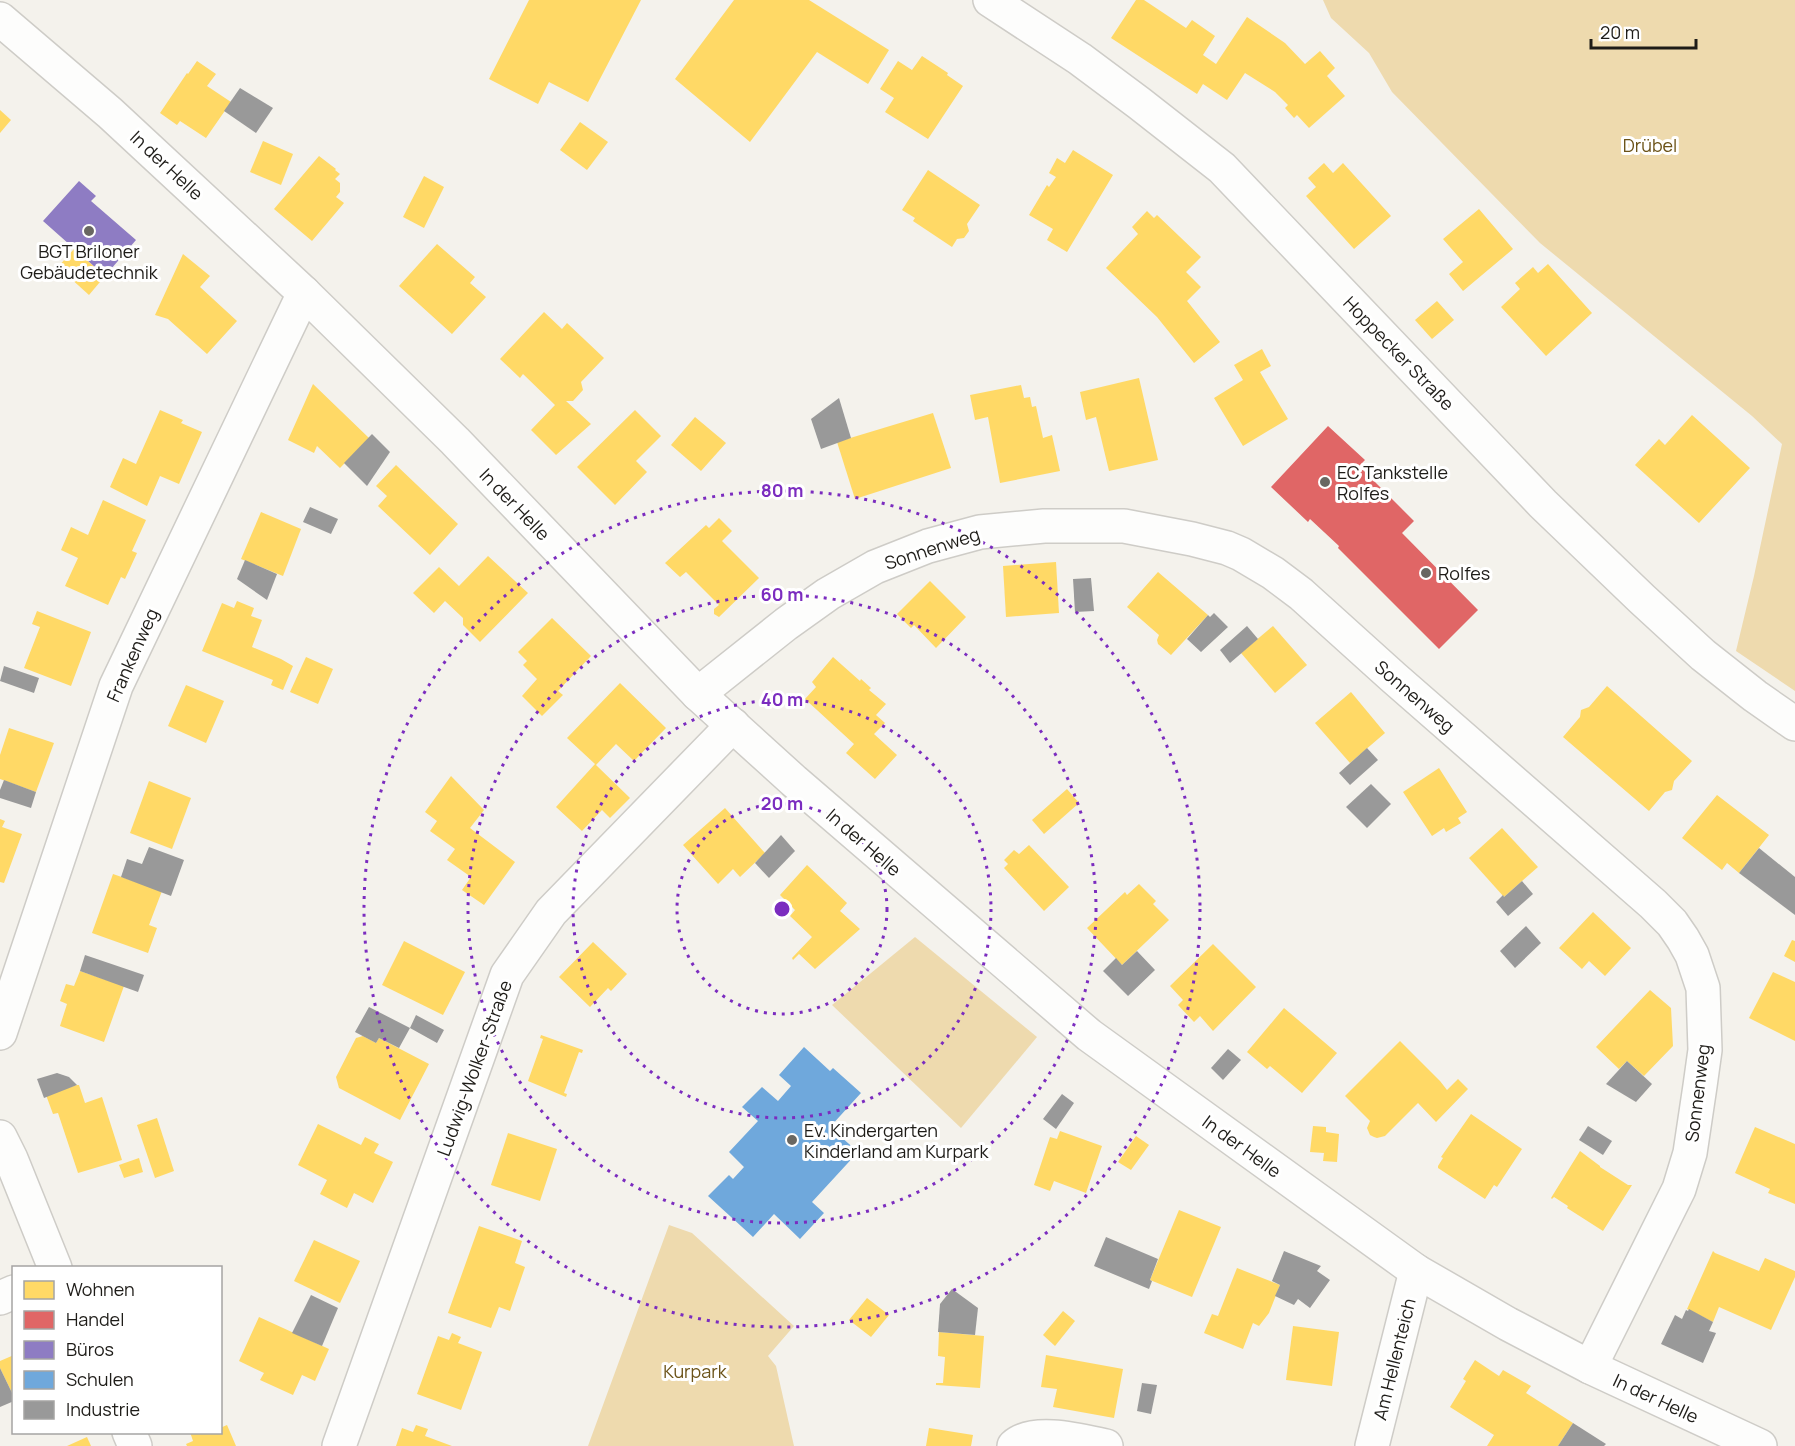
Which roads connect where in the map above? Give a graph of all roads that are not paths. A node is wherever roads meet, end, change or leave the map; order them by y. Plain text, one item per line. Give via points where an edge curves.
1 (990, 0) edge
2 (0, 19) edge
3 (304, 293) junction
4 (698, 694) junction
5 (1795, 724) edge
6 (733, 725) junction
7 (0, 1033) edge
8 (0, 1137) edge
9 (54, 1266) edge
10 (1416, 1271) junction
11 (1590, 1367) junction
12 (339, 1446) edge
13 (1014, 1446) edge
14 (1106, 1446) edge
15 (1372, 1446) edge
16 (1760, 1446) edge

1 - 5 street, Hoppecker Straße via 1080,59 1222,168 1543,504 1703,655
2 - 3 street, In der Helle via 110,113
3 - 4 street, In der Helle via 455,441
3 - 7 street, Frankenweg via 116,686
4 - 6 street, In der Helle
4 - 11 street, Sonnenweg via 786,624 851,579 902,555 980,532 1044,526 1124,526 1171,534 1227,548 1256,562 1301,594 1653,904 1672,923 1692,955 1703,988 1705,1050 1690,1153 1679,1189
6 - 10 street, In der Helle via 1089,1035
6 - 12 street, Ludwig-Wolker-Straße via 550,912 507,975
8 - 9 street
10 - 11 street, In der Helle
10 - 15 street, Am Hellenteich
11 - 16 street, In der Helle
13 - 14 street via 1025,1439 1050,1437

